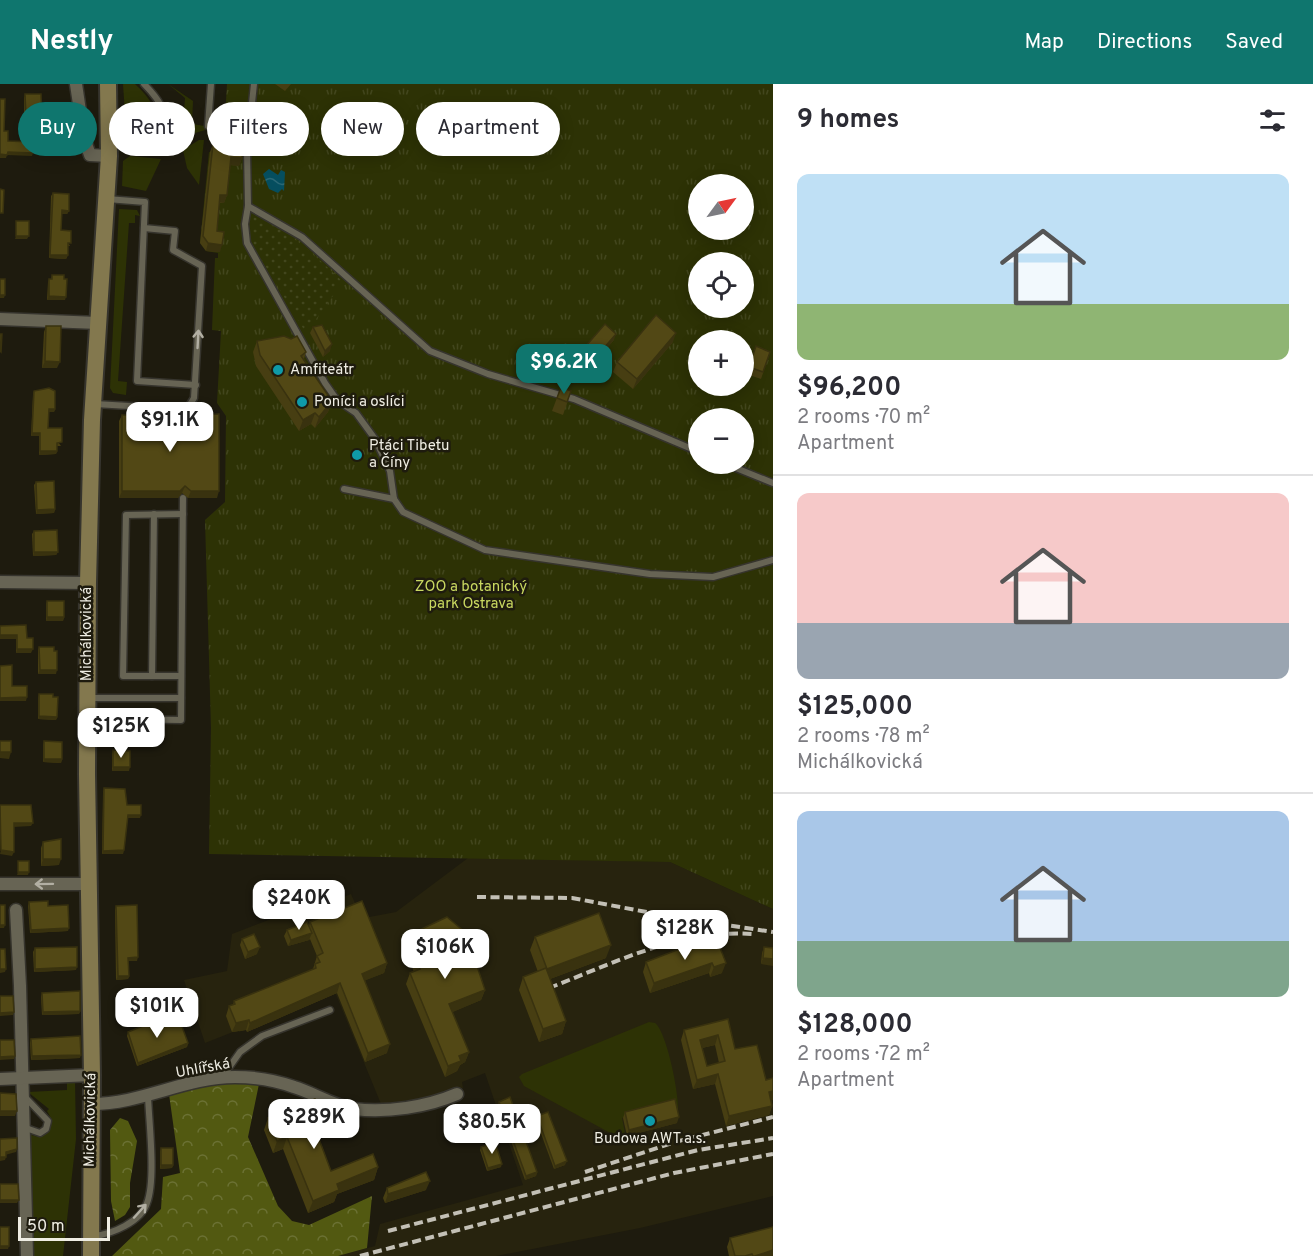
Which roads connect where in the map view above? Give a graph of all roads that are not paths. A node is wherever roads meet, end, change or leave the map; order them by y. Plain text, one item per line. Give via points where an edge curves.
1 (76, 84) edge
2 (108, 84) edge
3 (144, 84) edge
4 (201, 84) edge
5 (254, 84) edge
6 (211, 87) edge
7 (159, 102) edge
8 (210, 102) edge
9 (109, 149) junction
10 (106, 199) junction
11 (248, 206) junction
12 (144, 228) junction
13 (0, 319) edge
14 (98, 323) junction
15 (196, 385) junction
16 (93, 404) junction
17 (189, 406) junction
18 (191, 416) edge
19 (688, 447) edge
20 (751, 474) edge
21 (773, 483) edge
22 (344, 489) dead end
23 (183, 498) edge
24 (394, 499) junction
25 (154, 514) junction
26 (183, 514) junction
27 (773, 560) edge
28 (0, 582) edge
29 (88, 583) junction
30 (152, 676) junction
31 (181, 676) junction
32 (87, 698) junction
33 (181, 698) junction
34 (112, 719) dead end
35 (88, 884) junction
36 (0, 885) edge
37 (16, 910) dead end
38 (330, 1010) dead end
39 (92, 1075) junction
40 (0, 1079) edge
41 (23, 1079) junction
42 (221, 1079) junction
43 (457, 1094) dead end
44 (23, 1095) junction
45 (148, 1096) junction
46 (92, 1104) junction
47 (23, 1127) junction
48 (90, 1236) junction
49 (27, 1256) edge
50 (91, 1256) edge

1 - 9 street via 90,155
2 - 9 street, Michálkovická
3 - 7 lane
4 - 6 lane
5 - 11 lane via 247,150
6 - 8 lane
9 - 10 street, Michálkovická
10 - 12 lane via 145,202
10 - 14 street, Michálkovická
11 - 19 lane via 302,237 430,351 488,374 574,399
11 - 24 lane via 244,224 247,243 325,383 337,400 356,413 375,439 390,471
15 -> 12 lane via 202,266 173,250 175,231
12 - 15 lane via 137,381
13 - 14 street
14 - 16 street, Michálkovická
15 - 17 lane
16 - 17 lane via 181,409
16 - 29 street, Michálkovická
17 - 18 lane
20 - 21 lane
22 - 24 lane
23 - 26 lane
24 - 27 lane via 403,512 485,550 650,574 714,577
25 - 26 lane
25 - 30 lane
25 - 30 lane via 126,515 123,665 123,676
26 - 31 lane
28 - 29 street
29 - 32 street, Michálkovická
30 - 31 lane
31 - 33 lane
32 - 33 lane
32 - 35 street, Michálkovická
33 - 34 lane via 181,720
35 -> 36 street
35 - 39 street, Michálkovická
37 - 41 street
38 - 42 lane via 262,1036 240,1052
39 - 41 street
39 - 46 street, Michálkovická
40 - 41 street
41 - 44 street
42 - 43 street, Uhlířská via 265,1079 353,1109 398,1108 441,1101
42 - 45 street, Uhlířská
44 - 47 street
44 - 47 lane via 48,1121 40,1133
45 - 46 street, Uhlířská
48 -> 45 lane via 108,1234 147,1204
46 - 48 street, Michálkovická
47 - 49 street
48 - 50 street, Michálkovická

